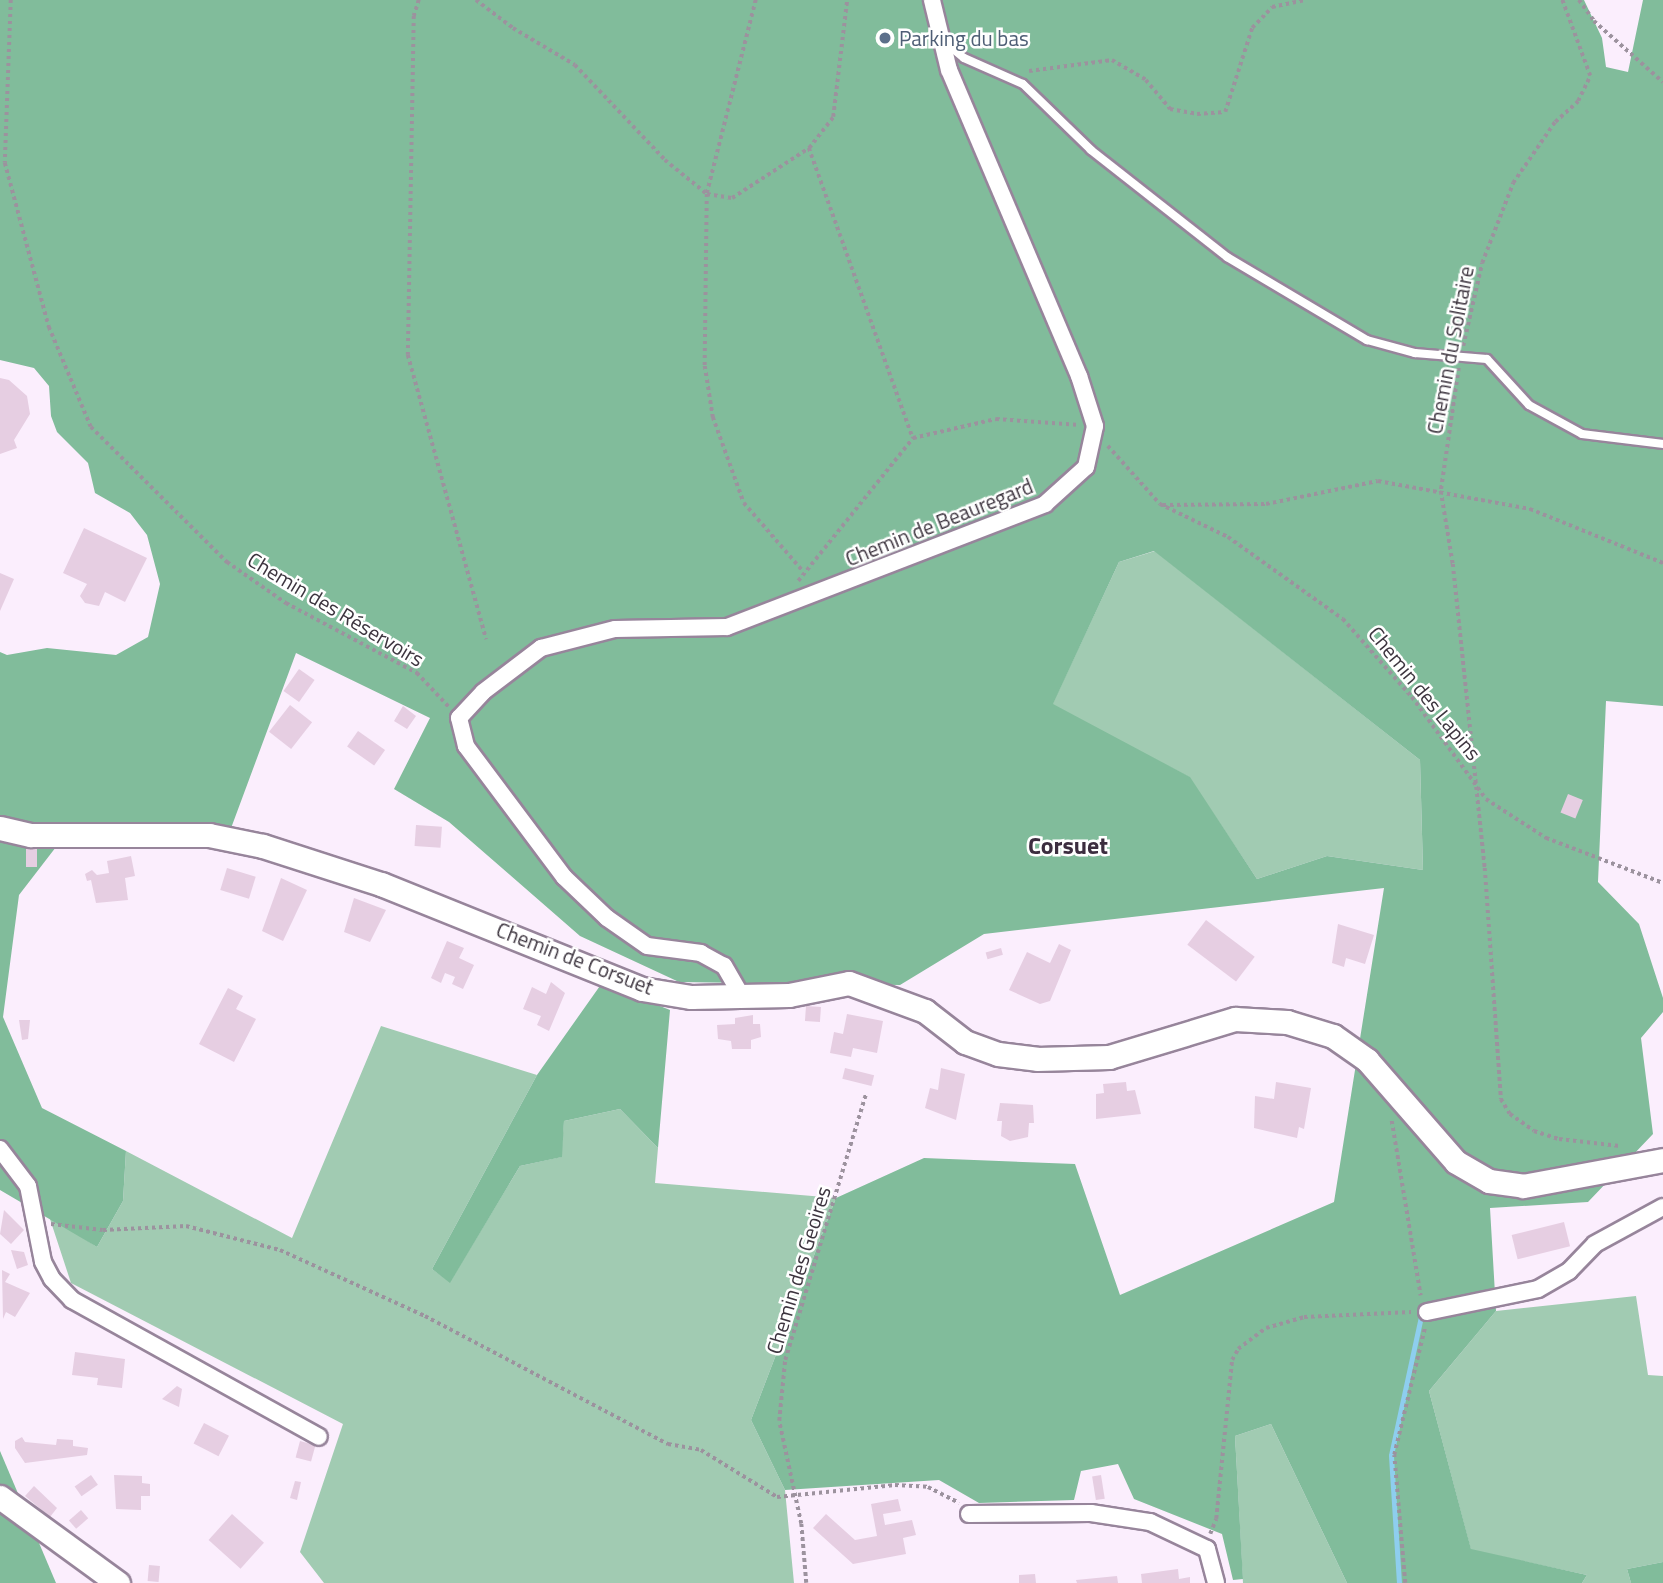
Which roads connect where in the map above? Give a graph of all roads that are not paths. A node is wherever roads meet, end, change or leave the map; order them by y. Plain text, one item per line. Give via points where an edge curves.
1 (932, 0) edge
2 (938, 37) junction
3 (1663, 444) edge
4 (0, 828) edge
5 (741, 995) junction
6 (0, 1149) edge
7 (1663, 1160) edge
8 (1663, 1207) edge
9 (1427, 1312) road end
10 (319, 1437) dead end
11 (0, 1497) edge
12 (969, 1514) road end
13 (118, 1583) edge
14 (1216, 1583) edge

1 - 2 street
2 - 3 lane via 964,58 1023,84 1091,150 1227,257 1367,340 1415,353 1487,359 1529,405 1582,434
2 - 5 street, Chemin de Beauregard via 1079,376 1095,426 1086,467 1045,504 727,627 615,629 541,648 483,691 459,718 466,746 573,885 607,918 648,946 701,953 724,966
4 - 5 street, Chemin de Corsuet via 31,835 209,835 263,846 381,884 642,989 691,997
5 - 7 street, Chemin de Corsuet via 789,995 849,983 925,1011 965,1042 998,1054 1037,1059 1109,1057 1235,1019 1287,1022 1333,1036 1367,1060 1455,1162 1489,1181 1523,1186
6 - 10 street via 28,1185 52,1279 72,1300
8 - 9 street via 1595,1244 1569,1271 1538,1289
11 - 13 street
12 - 14 street via 1117,1515 1150,1522 1207,1549

